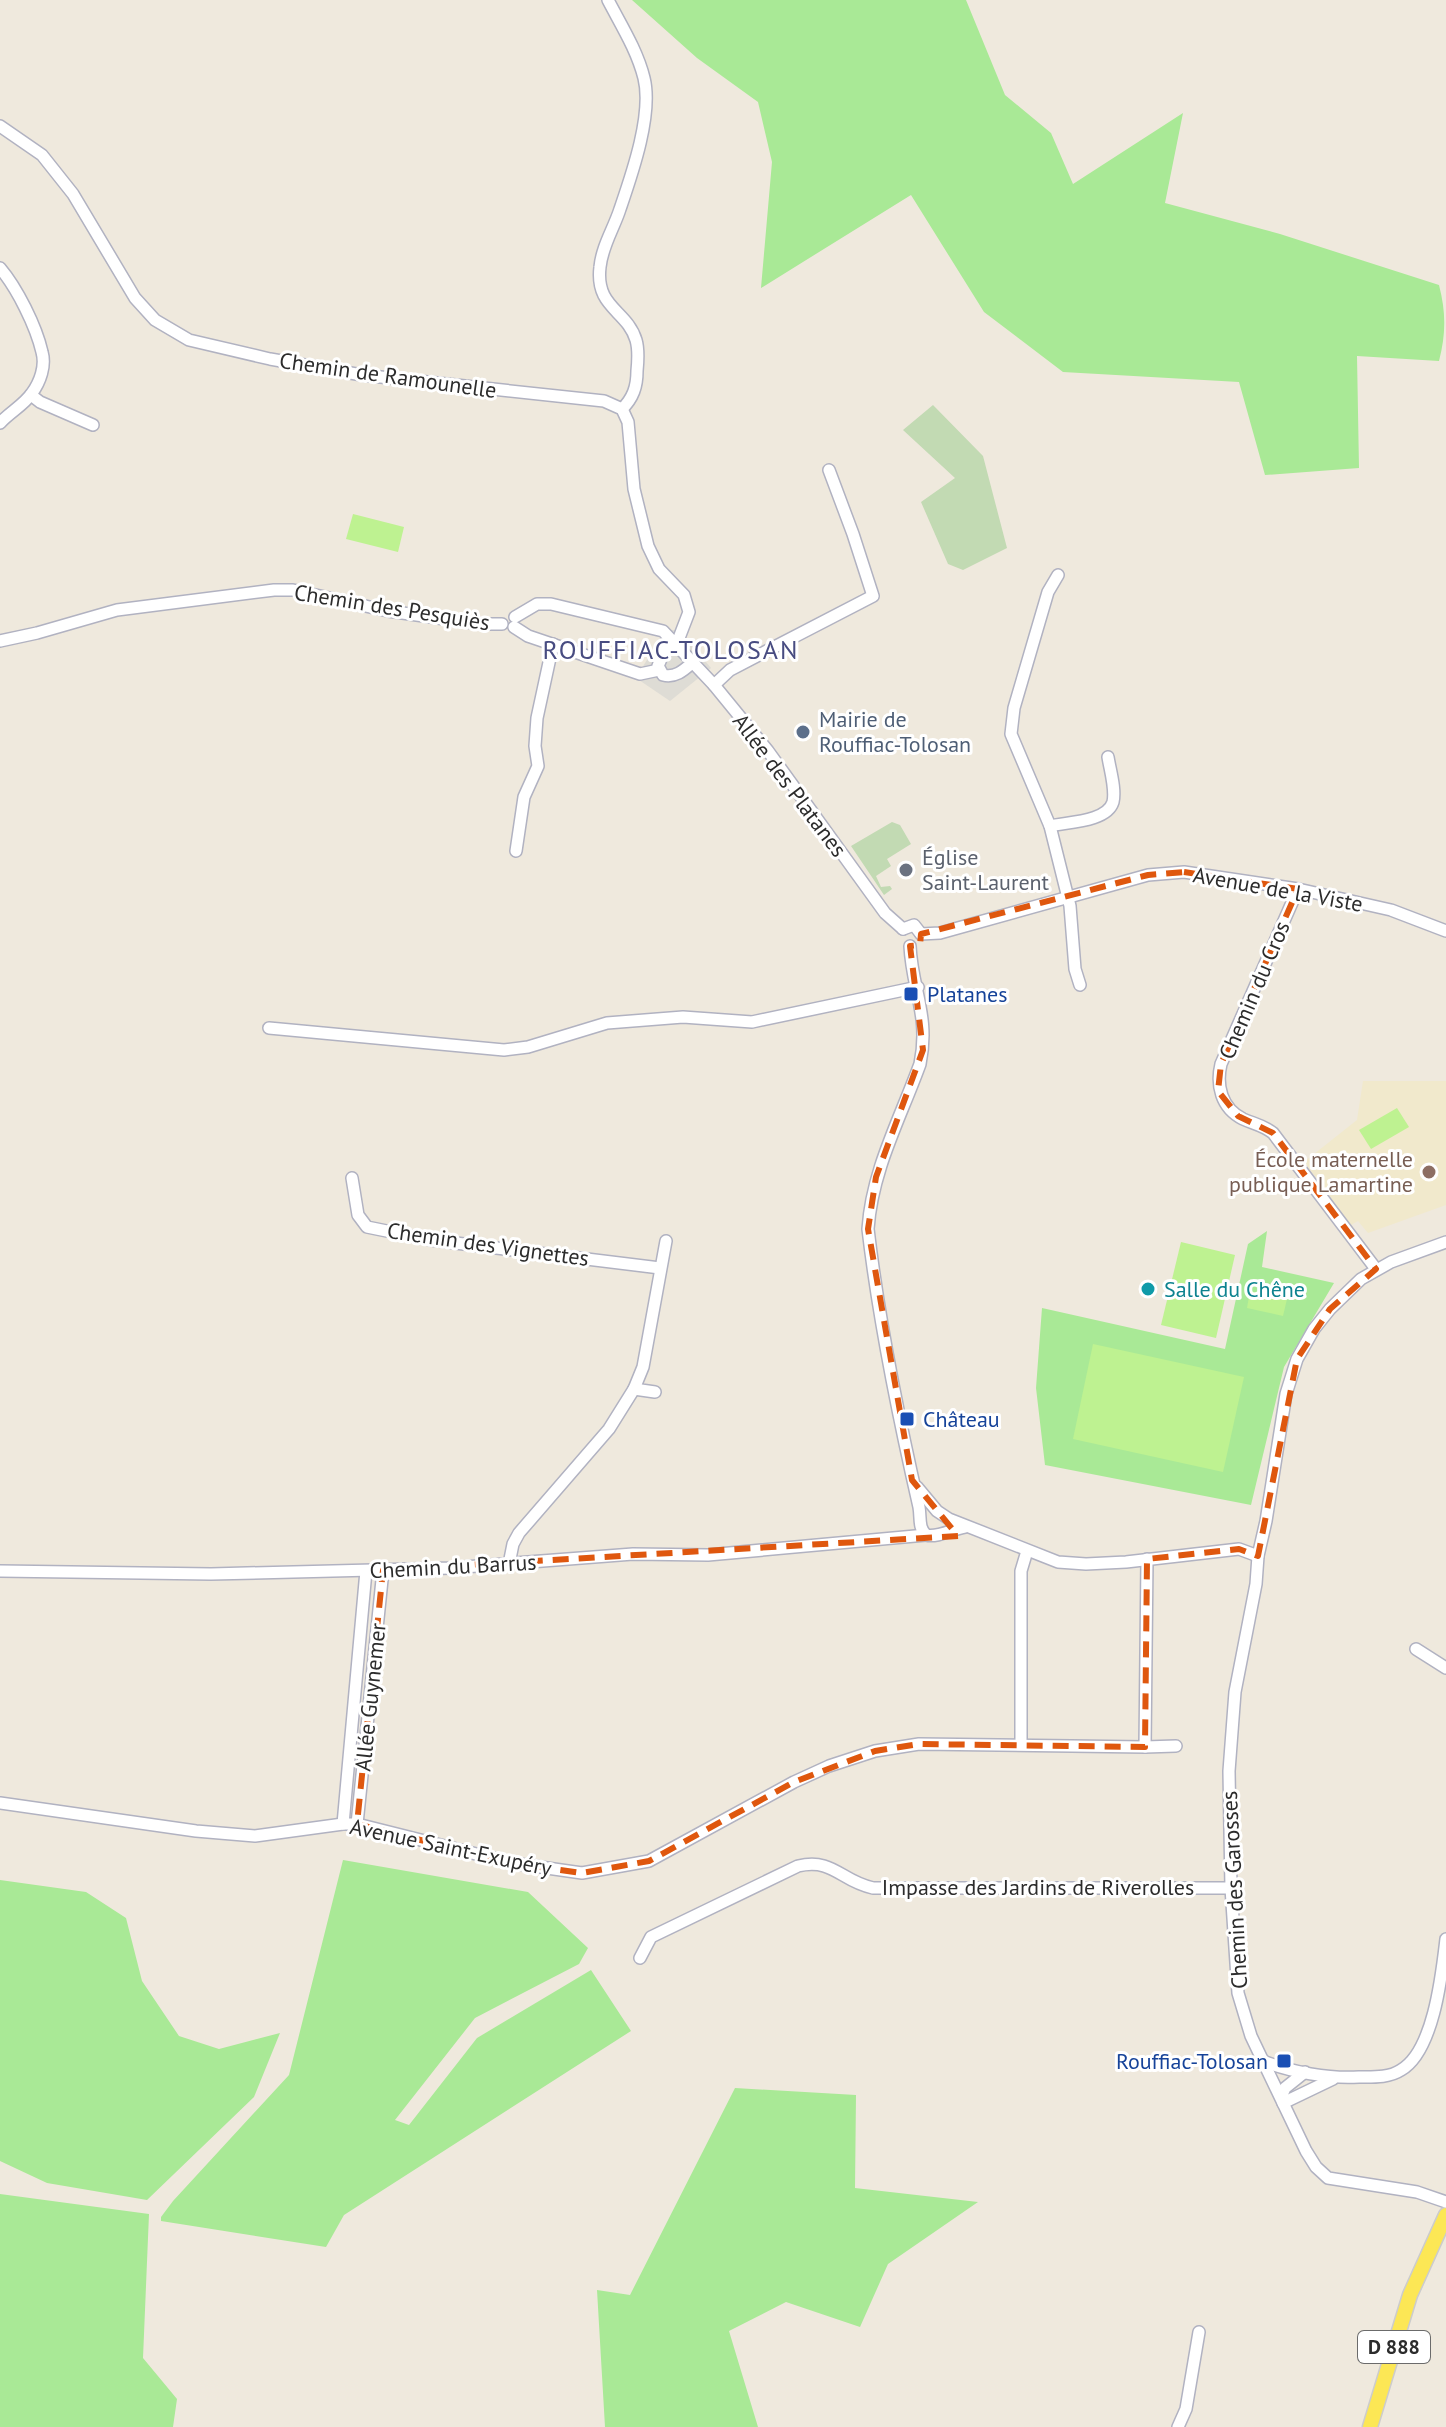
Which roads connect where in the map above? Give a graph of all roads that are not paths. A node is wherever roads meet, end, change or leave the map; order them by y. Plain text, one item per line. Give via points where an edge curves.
1 (608, 0) edge
2 (0, 126) edge
3 (0, 268) edge
4 (31, 395) junction
5 (622, 409) junction
6 (0, 423) edge
7 (93, 425) dead end
8 (829, 470) dead end
9 (1058, 575) dead end
10 (510, 623) junction
11 (0, 641) edge
12 (674, 643) junction
13 (553, 644) junction
14 (692, 663) junction
15 (659, 670) junction
16 (714, 685) junction
17 (1108, 757) dead end
18 (1050, 826) junction
19 (516, 851) dead end
20 (1298, 889) junction
21 (1068, 898) junction
22 (903, 929) junction
23 (1446, 931) edge
24 (921, 934) junction
25 (910, 946) junction
26 (1080, 985) dead end
27 (918, 987) junction
28 (269, 1028) dead end
29 (352, 1178) dead end
30 (666, 1241) dead end
31 (1446, 1242) edge
32 (660, 1268) junction
33 (1376, 1269) junction
34 (634, 1389) junction
35 (655, 1392) dead end
36 (912, 1480) junction
37 (940, 1513) junction
38 (920, 1520) junction
39 (965, 1527) junction
40 (943, 1532) junction
41 (905, 1535) junction
42 (926, 1535) junction
43 (1027, 1551) junction
44 (1258, 1556) junction
45 (1147, 1559) junction
46 (509, 1564) junction
47 (383, 1570) junction
48 (0, 1571) edge
49 (366, 1571) junction
50 (1416, 1649) dead end
51 (1446, 1668) edge
52 (1021, 1744) junction
53 (1176, 1746) dead end
54 (1145, 1747) junction
55 (0, 1803) edge
56 (343, 1824) junction
57 (357, 1824) junction
58 (1231, 1888) junction
59 (1446, 1939) edge
60 (640, 1958) dead end
61 (1263, 2061) junction
62 (1305, 2072) junction
63 (1333, 2079) junction
64 (1282, 2100) junction
65 (1446, 2202) edge
66 (1446, 2215) edge
67 (1199, 2332) dead end
68 (1178, 2427) edge
69 (1370, 2427) edge

1 - 5 street via 635,51 646,96 632,167 600,267 607,304 636,341 636,385
2 - 5 street, Chemin de Ramounelle via 42,155 73,194 135,298 155,320 189,340 362,375 604,401
3 - 4 street via 15,288 42,352 42,372
4 - 6 street
4 - 7 street
5 - 12 street via 648,546 659,569 688,604 686,622
8 - 16 street via 873,596 730,670
9 - 18 street via 1034,639 1011,734
10 - 11 street, Chemin des Pesquiès via 388,611 274,590 117,610
10 - 12 street via 537,604 551,604 663,631
10 - 13 street
12 - 14 street, Allée des Platanes
12 - 15 street via 660,658
13 - 15 street via 640,674
13 - 19 street via 537,718 538,766 519,813
14 - 15 street via 675,676
14 - 16 street, Allée des Platanes
16 - 22 street, Allée des Platanes via 885,913
17 - 18 street via 1114,800 1109,809
18 - 21 street
20 - 21 street, Avenue de la Viste via 1184,872 1148,875
20 - 23 street, Avenue de la Viste via 1391,910
20 - 33 street, Chemin du Cros via 1221,1064 1218,1091 1238,1116 1273,1133
21 - 24 street, Avenue de la Viste
21 - 26 street
22 - 24 street via 914,925
22 - 25 street via 901,939
24 - 25 street
25 - 27 street
27 - 28 street via 752,1022 683,1017 607,1023 504,1050
27 - 36 street via 923,1050 876,1177 868,1229
29 - 32 street, Chemin des Vignettes via 358,1215 367,1227 431,1240
30 - 32 street
31 - 33 street, Chemin des Garosses
32 - 34 street via 643,1367
33 - 44 street, Chemin des Garosses via 1330,1309 1294,1367
34 - 35 street
34 - 46 street via 609,1429 519,1533
36 - 37 street
36 - 38 street
37 - 38 street via 928,1512
37 - 39 street
37 - 40 street via 946,1524
38 - 41 street
38 - 42 street
39 - 40 street
39 - 43 street
40 - 42 street
41 - 42 street, Chemin du Barrus
41 - 46 street, Chemin du Barrus via 708,1555 633,1554
43 - 45 street via 1058,1562 1086,1564
43 - 52 street via 1021,1571
44 - 45 street via 1239,1549
44 - 58 street, Chemin des Garosses via 1231,1724
45 - 54 street
46 - 47 street, Chemin du Barrus
47 - 49 street, Chemin du Barrus
47 - 57 street, Allée Guynemer
48 - 49 street, Chemin du Barrus
49 - 56 street, Allée Guynemer
50 - 51 street
52 - 54 street, Avenue Saint-Exupéry
52 - 57 street, Avenue Saint-Exupéry via 919,1744 875,1751 794,1782 649,1861 582,1873 512,1863
53 - 54 street, Avenue Saint-Exupéry
55 - 56 street, Avenue Saint-Exupéry via 255,1836
56 - 57 street, Avenue Saint-Exupéry
58 - 60 street, Impasse des Jardins de Riverolles via 873,1888 814,1862 651,1937
58 - 61 street, Chemin des Garosses via 1241,2007
59 - 63 street via 1438,2002 1409,2065 1393,2074
61 - 62 street
61 - 64 street, Chemin des Garosses
62 - 63 street
62 - 64 street via 1285,2088
63 - 64 street
64 - 65 street, Chemin des Garosses via 1306,2151 1328,2178 1417,2192
66 - 69 main road, D 888 via 1410,2295
67 - 68 street

